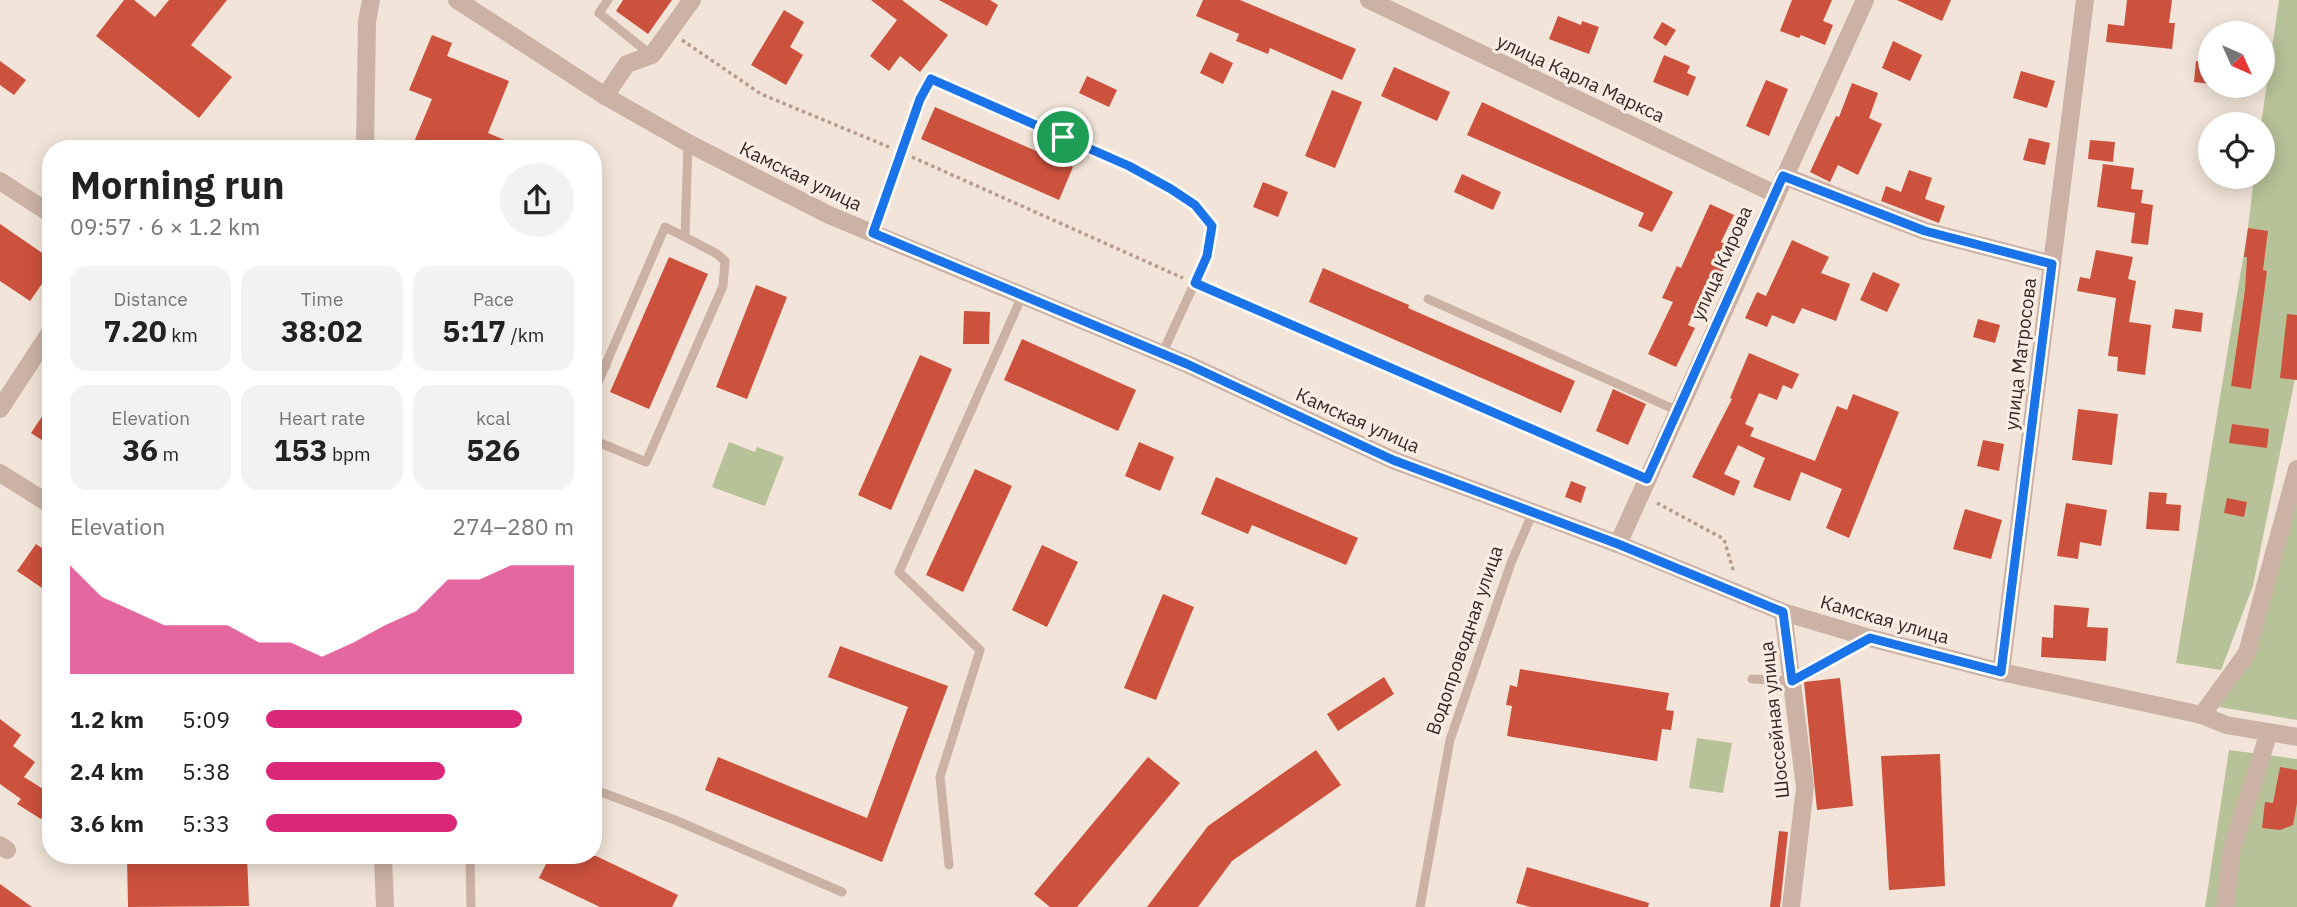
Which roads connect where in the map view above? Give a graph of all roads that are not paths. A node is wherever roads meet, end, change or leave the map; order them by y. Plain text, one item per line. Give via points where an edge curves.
1 (372, 0) edge
2 (608, 0) edge
3 (692, 0) edge
4 (1369, 0) edge
5 (1865, 0) edge
6 (2085, 0) edge
7 (460, 1) edge
8 (652, 55) junction
9 (605, 96) junction
10 (365, 140) edge
11 (688, 143) junction
12 (1783, 176) junction
13 (0, 181) edge
14 (1775, 194) junction
15 (42, 208) edge
16 (873, 233) junction
17 (685, 237) junction
18 (2052, 264) junction
19 (1022, 296) junction
20 (1428, 299) dead end
21 (42, 345) edge
22 (1162, 354) junction
23 (602, 364) edge
24 (606, 366) junction
25 (602, 375) edge
26 (0, 410) edge
27 (1678, 411) junction
28 (602, 444) edge
29 (2297, 469) edge
30 (0, 473) edge
31 (42, 499) edge
32 (1532, 512) junction
33 (1618, 544) junction
34 (1783, 612) junction
35 (1870, 638) junction
36 (2001, 672) junction
37 (1752, 679) dead end
38 (1792, 681) junction
39 (2202, 715) junction
40 (2269, 732) junction
41 (2297, 737) edge
42 (602, 792) edge
43 (383, 864) edge
44 (470, 864) edge
45 (948, 865) dead end
46 (842, 892) dead end
47 (384, 907) edge
48 (471, 907) edge
49 (1420, 907) edge
50 (1791, 907) edge
51 (2225, 907) edge

1 - 10 street
2 - 8 lane via 599,13
3 - 8 street
4 - 14 street, улица Карла Маркса
5 - 12 street, улица Кирова
6 - 18 street, улица Матросова
7 - 9 street, Камская улица
8 - 9 street via 627,64
9 - 11 street, Камская улица
11 - 16 street, Камская улица
11 - 17 lane
12 - 14 street, улица Кирова
12 - 18 street via 1925,231
13 - 15 street
14 - 27 street, улица Кирова
16 - 19 street, Камская улица
16 - 22 lane via 931,79 1129,166 1195,205 1212,226 1207,256
17 - 24 lane via 665,227
17 - 28 lane via 725,261 723,286 646,462
18 - 36 street, улица Матросова
19 - 22 street, Камская улица
19 - 45 lane via 899,572 980,650 940,777
20 - 27 lane
21 - 26 street
22 - 32 street, Камская улица via 1393,460
23 - 24 lane
24 - 25 lane
27 - 33 street, улица Кирова
29 - 39 street via 2247,653
30 - 31 street
32 - 33 street, Камская улица
32 - 49 lane, Водопроводная улица via 1450,740
33 - 34 street, Камская улица
34 - 35 street, Камская улица
34 - 38 street, Шоссейная улица
35 - 36 street, Камская улица
35 - 38 lane
36 - 39 street, Камская улица
37 - 38 lane
38 - 50 street, Шоссейная улица via 1805,787
39 - 40 street, Камская улица via 2226,725
40 - 41 street, Камская улица
40 - 51 street via 2232,849
42 - 46 lane
43 - 47 street
44 - 48 lane

